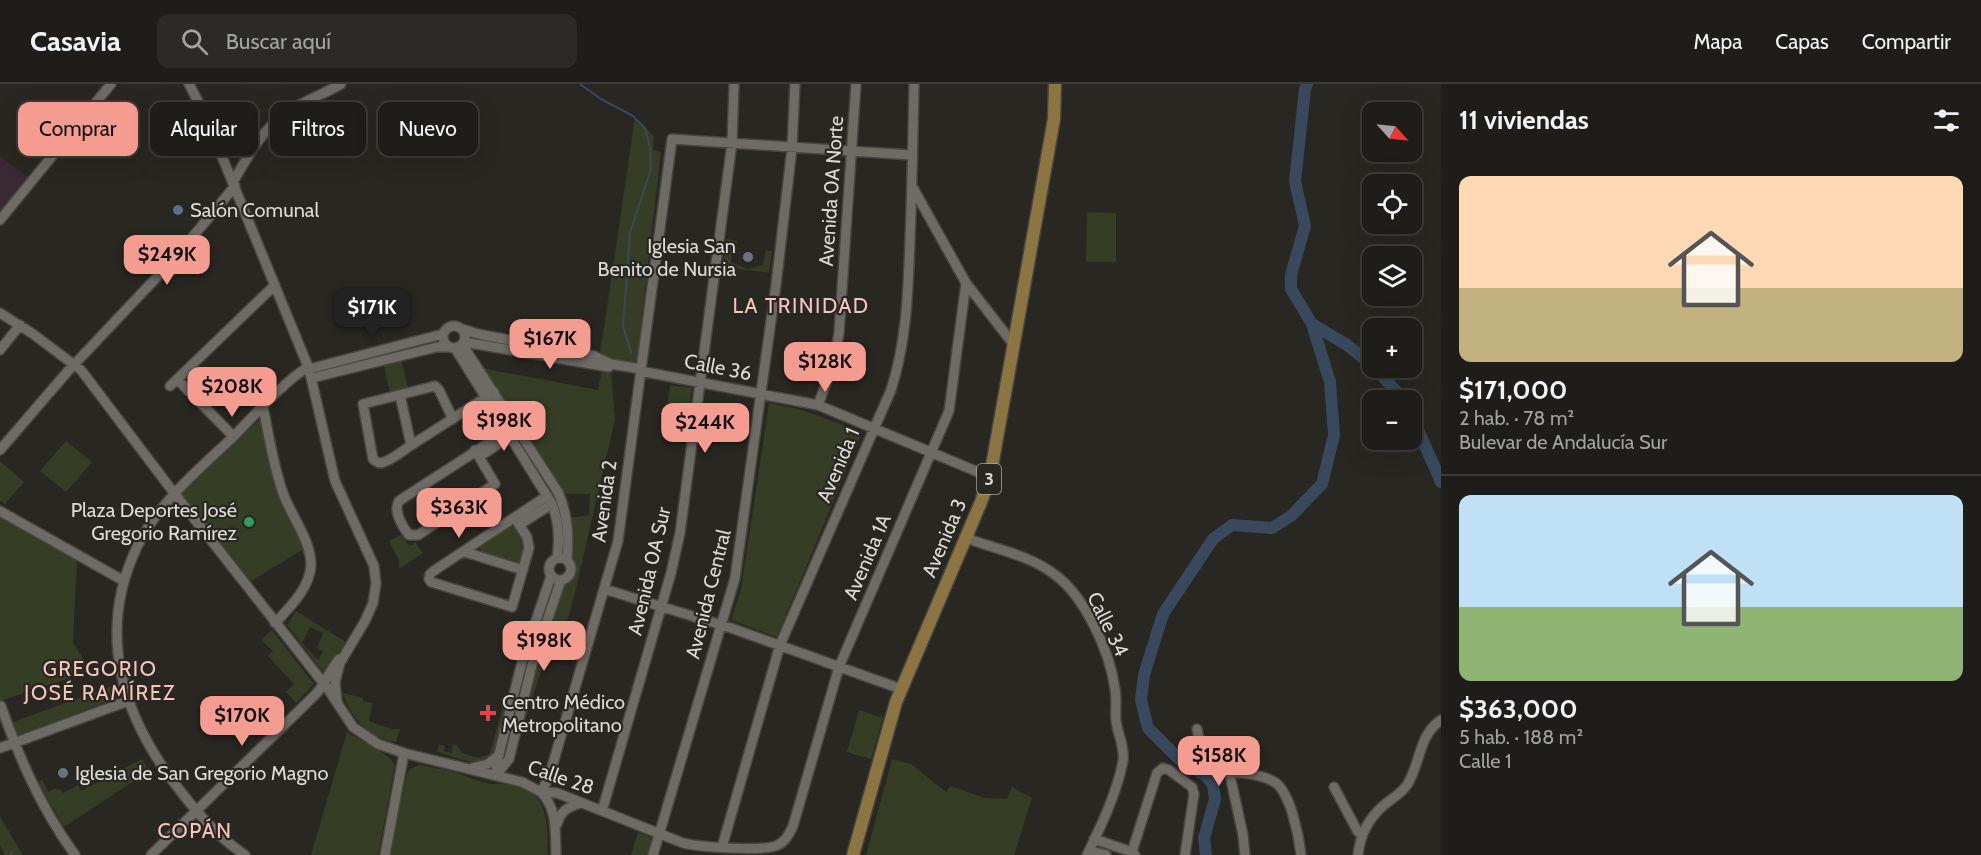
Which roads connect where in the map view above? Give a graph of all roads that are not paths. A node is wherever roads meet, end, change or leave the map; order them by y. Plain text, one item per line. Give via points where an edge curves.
1 (111, 84) edge
2 (189, 84) edge
3 (341, 84) edge
4 (734, 84) edge
5 (795, 84) edge
6 (856, 84) edge
7 (914, 84) edge
8 (1055, 84) edge
9 (732, 143) junction
10 (792, 148) junction
11 (852, 152) junction
12 (911, 155) junction
13 (234, 184) junction
14 (912, 186) junction
15 (0, 220) edge
16 (930, 221) junction
17 (910, 225) junction
18 (966, 283) junction
19 (275, 285) junction
20 (983, 307) junction
21 (963, 310) junction
22 (0, 313) edge
23 (20, 326) junction
24 (462, 329) junction
25 (443, 333) junction
26 (457, 345) junction
27 (1014, 345) junction
28 (0, 350) edge
29 (74, 365) junction
30 (310, 371) junction
31 (640, 371) junction
32 (701, 382) junction
33 (761, 393) junction
34 (400, 395) junction
35 (490, 395) junction
36 (818, 405) junction
37 (263, 407) junction
38 (453, 419) junction
39 (874, 428) junction
40 (508, 433) junction
41 (233, 436) junction
42 (411, 445) junction
43 (0, 450) edge
44 (931, 453) junction
45 (477, 454) junction
46 (537, 458) junction
47 (528, 465) junction
48 (990, 477) junction
49 (174, 493) junction
50 (550, 500) junction
51 (0, 511) edge
52 (517, 521) junction
53 (966, 538) junction
54 (465, 552) junction
55 (562, 559) junction
56 (523, 570) junction
57 (551, 576) junction
58 (124, 580) junction
59 (561, 580) junction
60 (604, 589) junction
61 (662, 606) junction
62 (543, 616) junction
63 (275, 623) junction
64 (721, 625) junction
65 (780, 645) junction
66 (345, 653) junction
67 (839, 667) junction
68 (323, 680) junction
69 (901, 689) junction
70 (128, 701) junction
71 (1, 706) edge
72 (338, 707) junction
73 (1441, 720) edge
74 (1197, 729) dead end
75 (14, 743) junction
76 (0, 748) edge
77 (388, 748) junction
78 (404, 753) junction
79 (499, 755) junction
80 (424, 758) junction
81 (509, 759) junction
82 (469, 769) junction
83 (401, 770) junction
84 (1229, 771) junction
85 (496, 776) junction
86 (522, 782) junction
87 (1334, 787) dead end
88 (541, 792) junction
89 (581, 803) junction
90 (196, 811) junction
91 (602, 811) junction
92 (555, 829) junction
93 (660, 834) junction
94 (1362, 834) junction
95 (1094, 839) junction
96 (784, 840) joint
97 (722, 847) junction
98 (1088, 853) edge
99 (1133, 854) edge
100 (75, 855) edge
101 (151, 855) edge
102 (245, 855) edge
103 (385, 855) edge
104 (556, 855) edge
105 (653, 855) edge
106 (853, 855) edge
107 (1106, 855) edge
108 (1185, 855) edge
109 (1245, 855) edge
110 (1300, 855) edge
111 (1358, 855) edge

1 - 15 street
2 - 13 street
3 - 13 street via 280,118 264,135
4 - 9 street, Avenida 0A Sur
5 - 10 street, Avenida Central
6 - 11 street, Avenida 0A Norte
7 - 12 street, Avenida 1
8 - 27 main road, Avenida 3 / 3 via 1054,119
9 - 10 street
9 - 31 street, Avenida 2 via 672,139
9 - 32 street, Avenida 0A Sur
10 - 11 street
10 - 33 street, Avenida Central
11 - 12 street
11 - 36 street, Avenida 0A Norte via 837,351
12 - 14 street, Avenida 1
13 - 19 street
13 - 29 street via 175,258
14 - 16 street
14 - 17 street, Avenida 1
16 - 17 street via 920,218
16 - 18 street
17 - 39 street, Avenida 1 via 904,341 891,390
18 - 20 street
18 - 21 street, Avenida 1A
19 - 30 street
19 - 41 street via 173,383
20 - 21 street via 970,304
20 - 27 street
21 - 44 street, Avenida 1A via 950,407
22 - 23 street, Calle 28
23 - 28 street
23 - 29 street, Calle 28
24 - 25 street via 453,325
24 - 26 street via 465,337
24 - 31 street via 594,356
25 - 26 street via 443,340
25 - 30 street
26 - 30 street
26 - 31 street
26 - 35 street
27 - 48 main road, Avenida 3 / 3
29 - 43 street
29 - 49 street, Calle 28
30 - 37 street via 299,372
30 - 66 street via 335,481 369,552 375,574 370,613
31 - 32 street, Calle 36
31 - 60 street, Avenida 2 via 619,531
32 - 33 street, Calle 36
32 - 61 street, Avenida 0A Sur via 680,533
33 - 36 street, Calle 36
33 - 64 street, Avenida Central via 742,539
34 - 38 street via 435,386
34 - 42 street
34 - 42 street via 363,404 373,459 383,463
35 - 38 street
35 - 40 street
35 - 46 street
36 - 39 street, Calle 36
37 - 41 street
37 - 63 street via 280,485 309,550 311,565 301,592
38 - 42 street
39 - 44 street, Calle 36
39 - 65 street, Avenida 1
40 - 45 street
40 - 47 street
41 - 49 street
44 - 48 street, Calle 36
44 - 67 street, Avenida 1A
45 - 45 street via 495,484 411,537 396,504
46 - 47 street
46 - 55 street via 563,503 567,518 569,536
47 - 50 street
48 - 53 main road, Avenida 3 / 3
49 - 58 street via 146,531
49 - 63 street, Calle 28
50 - 52 street
50 - 55 street via 557,517
51 - 58 street
52 - 54 street
52 - 56 street via 529,542
53 - 69 main road, Avenida 3 / 3
53 - 95 street, Calle 34 via 1036,563 1057,576 1081,604 1102,647 1114,685 1123,761
54 - 56 street
54 - 56 street via 435,570 429,579 436,585 512,607
55 - 57 street via 550,564
55 - 59 street via 570,565 570,572
57 - 59 street
57 - 62 street
58 - 70 street via 117,635 120,672
59 - 62 street
60 - 61 street
60 - 88 street, Avenida 2 via 549,777
61 - 64 street
61 - 91 street, Avenida 0A Sur
62 - 79 street via 522,662
62 - 81 street
63 - 68 street, Calle 28
64 - 65 street
64 - 93 street, Avenida Central
65 - 67 street
65 - 97 street, Avenida 1
66 - 68 street
66 - 72 street via 335,682
67 - 69 street
67 - 96 street, Avenida 1A via 793,826
68 - 72 street, Calle 28
68 - 90 street
69 - 106 main road, Avenida 3 / 3
70 - 75 street
70 - 90 street via 153,751
71 - 75 street
72 - 77 street, Calle 28 via 359,733
73 - 94 street via 1427,734 1406,787 1372,817
74 - 84 street via 1200,744
75 - 76 street
75 - 100 street via 39,798
77 - 78 street, Calle 28
77 - 83 street via 397,757
78 - 80 street, Calle 28
78 - 83 street
79 - 82 street via 488,764
79 - 85 street
80 - 82 street, Calle 28
80 - 83 street via 410,761
81 - 85 street
81 - 86 street via 511,769
82 - 85 street, Calle 28
83 - 103 street
84 - 109 street
84 - 110 street via 1267,779 1281,789 1300,840
85 - 86 street, Calle 28
86 - 88 street, Calle 28
87 - 94 street
88 - 89 street, Calle 28 via 557,793
88 - 92 street via 552,808
89 - 91 street, Calle 28
89 - 92 street via 563,811
90 - 101 street
90 - 102 street
91 - 93 street, Calle 28
92 - 104 street
93 - 97 street, Calle 28 via 690,845
93 - 105 street, Avenida Central
94 - 111 street
95 - 98 street, Calle 34
95 - 99 street
96 - 97 street, Calle 28 via 767,848
98 - 107 street
99 - 108 street via 1157,773 1164,768 1192,787 1194,794

